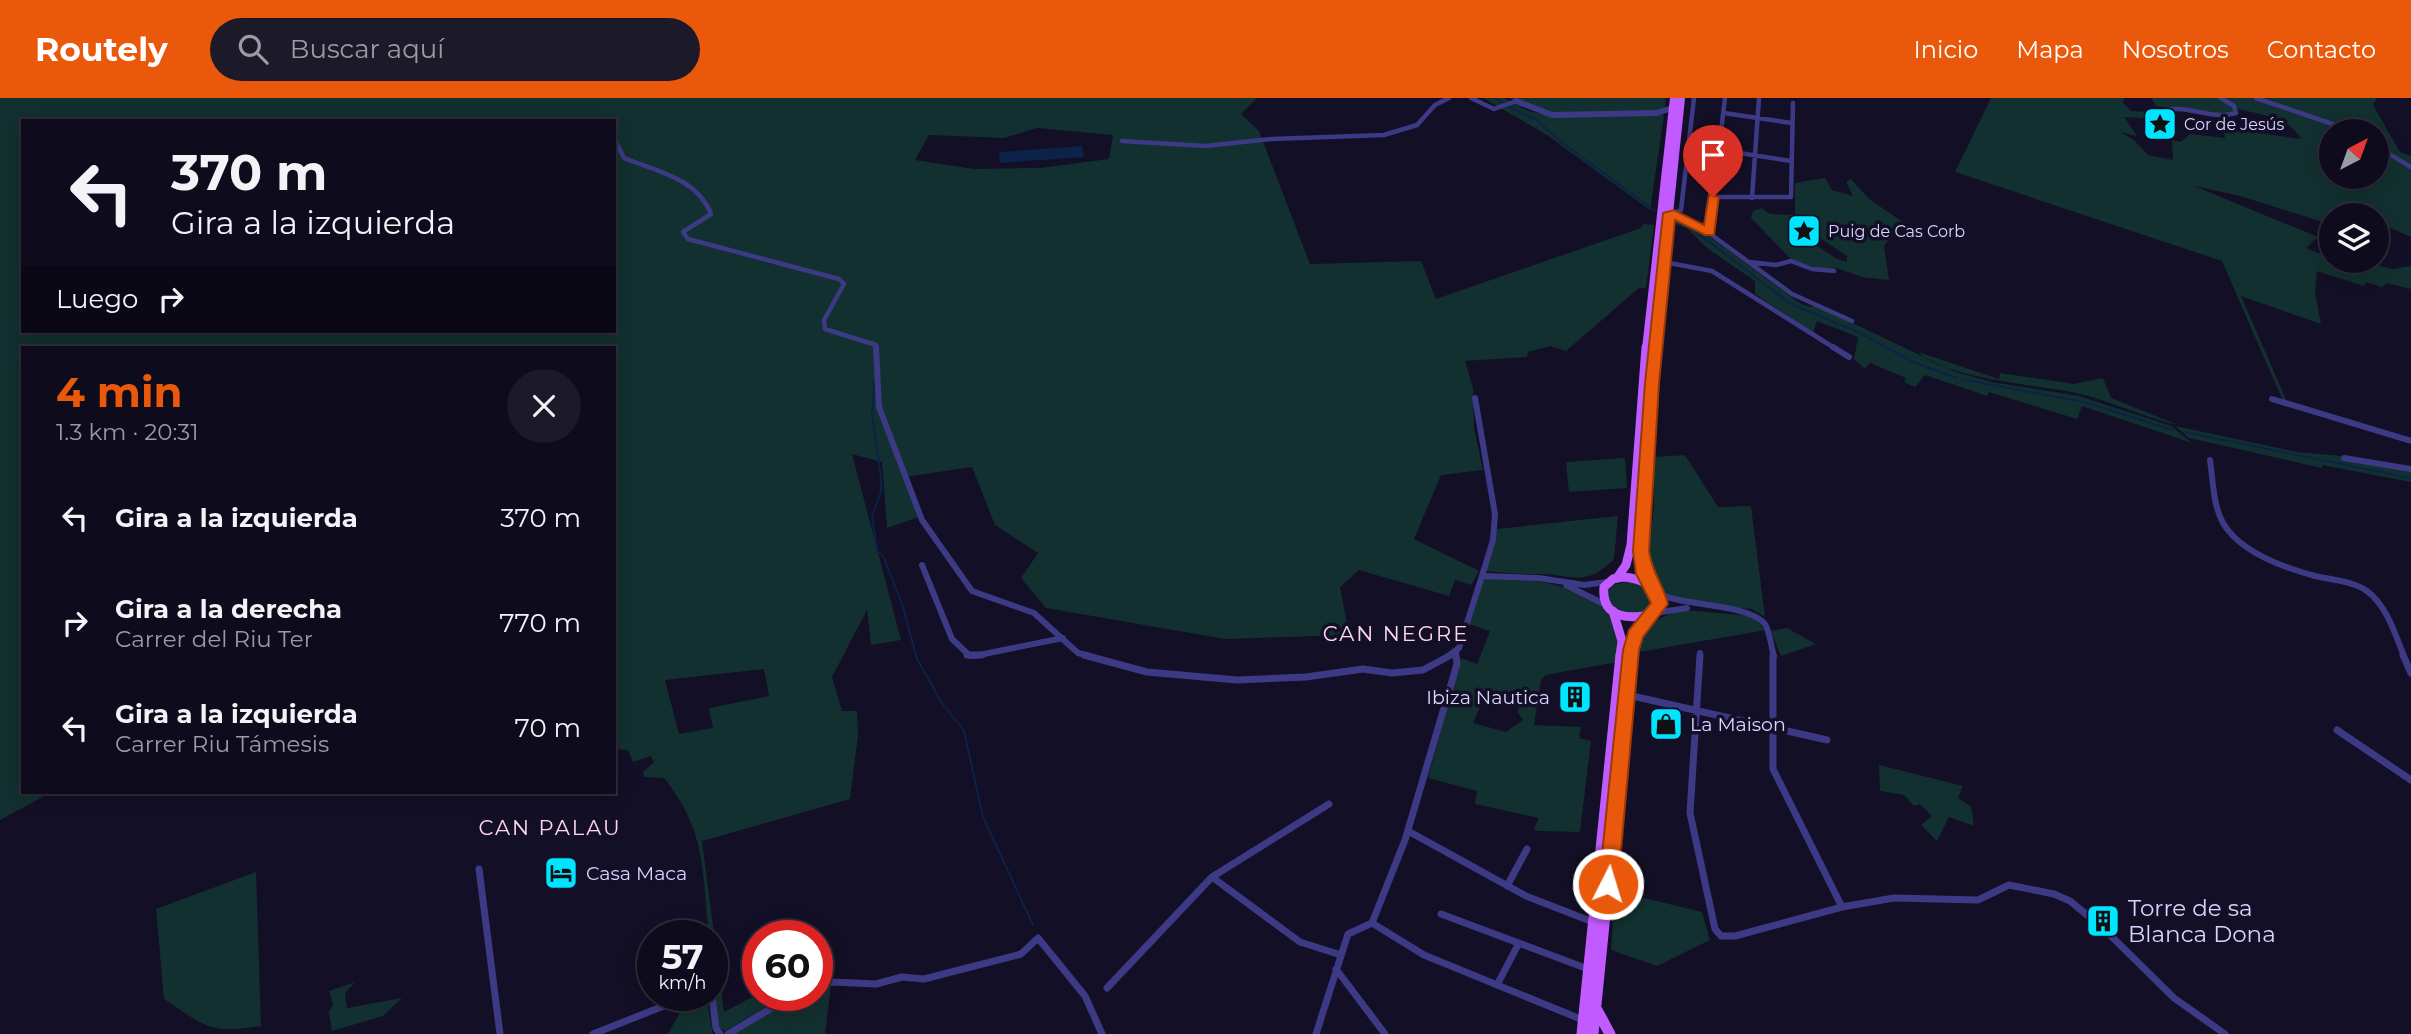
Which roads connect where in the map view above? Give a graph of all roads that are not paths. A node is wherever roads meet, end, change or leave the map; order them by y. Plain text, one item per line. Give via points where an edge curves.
1 (1449, 98) edge
2 (1472, 98) edge
3 (1672, 98) edge
4 (1681, 98) edge
5 (1693, 98) edge
6 (1725, 98) edge
7 (1759, 98) edge
8 (2221, 98) edge
9 (2257, 98) edge
10 (1513, 101) edge
11 (1793, 103) dead end
12 (1669, 108) joint
13 (1657, 113) junction
14 (1724, 113) junction
15 (2158, 113) dead end
16 (1758, 118) junction
17 (2319, 119) edge
18 (1671, 123) junction
19 (1792, 124) junction
20 (1689, 139) junction
21 (1122, 141) dead end
22 (1676, 143) junction
23 (616, 144) edge
24 (1720, 150) junction
25 (2389, 154) edge
26 (1756, 155) junction
27 (1791, 161) junction
28 (2411, 167) edge
29 (1713, 197) junction
30 (1752, 198) junction
31 (1669, 213) junction
32 (1709, 233) junction
33 (1664, 262) junction
34 (1749, 262) junction
35 (1834, 271) dead end
36 (1852, 321) dead end
37 (1849, 357) dead end
38 (1475, 398) dead end
39 (2272, 399) dead end
40 (2411, 442) edge
41 (2344, 458) dead end
42 (2210, 460) dead end
43 (2411, 469) edge
44 (922, 565) dead end
45 (1482, 576) junction
46 (1613, 580) junction
47 (1554, 581) junction
48 (1649, 584) junction
49 (1657, 593) junction
50 (1697, 607) junction
51 (1610, 608) junction
52 (1651, 615) junction
53 (1063, 638) junction
54 (1456, 652) junction
55 (1700, 653) dead end
56 (2411, 673) edge
57 (1627, 695) junction
58 (1695, 710) junction
59 (1774, 728) junction
60 (2337, 730) dead end
61 (1827, 740) dead end
62 (2411, 779) edge
63 (1329, 804) dead end
64 (1408, 831) junction
65 (1527, 849) dead end
66 (479, 869) dead end
67 (1212, 877) junction
68 (1507, 886) junction
69 (1842, 906) junction
70 (1441, 914) dead end
71 (1593, 922) junction
72 (1371, 923) junction
73 (1519, 943) junction
74 (1341, 956) junction
75 (1336, 969) junction
76 (1588, 969) junction
77 (833, 982) edge
78 (1497, 985) junction
79 (1107, 988) dead end
80 (1596, 1006) junction
81 (651, 1011) edge
82 (714, 1011) edge
83 (767, 1011) edge
84 (1583, 1020) junction
85 (500, 1034) edge
86 (593, 1034) edge
87 (720, 1034) edge
88 (728, 1034) edge
89 (1102, 1034) edge
90 (1316, 1034) edge
91 (1385, 1034) edge
92 (1582, 1034) edge
93 (1593, 1034) edge
94 (1610, 1034) edge
95 (2225, 1034) edge

1 - 21 street via 1435,104 1417,125 1384,135 1270,138 1205,146
2 - 10 street via 1496,109
3 - 12 street
3 - 18 main road
4 - 22 main road
5 - 20 street
6 - 14 street
7 - 16 street
8 - 15 street via 2234,106 2236,113 2222,116 2167,109
9 - 17 street
10 - 13 street via 1552,115
11 - 19 street
12 - 13 street
13 - 18 street
14 - 16 street
14 - 24 street
16 - 19 street
16 - 26 street
18 - 31 main road
19 - 27 street
20 - 22 street
20 - 31 street via 1681,210
22 - 31 main road
23 - 53 street via 624,158 696,189 706,200 711,214 683,232 688,239 824,274 844,284 824,320 825,329 876,345 879,407 922,520 972,591 1034,612
24 - 26 street
24 - 29 street
25 - 28 street
26 - 27 street
26 - 30 street
27 - 30 street via 1791,197
29 - 30 street
29 - 32 street
31 - 32 street
31 - 33 main road
31 - 46 main road via 1644,370 1631,545 1626,565
32 - 34 street
33 - 37 street via 1712,271
33 - 48 main road via 1641,551
34 - 35 street via 1776,265 1791,261
34 - 36 street via 1792,295
38 - 45 street via 1495,528
39 - 40 street
41 - 43 street
42 - 56 street via 2225,529 2296,572 2365,590 2382,610
44 - 53 street via 952,639 971,657
45 - 47 street
45 - 54 street
46 - 47 street via 1584,585
46 - 48 main road via 1633,577
46 - 51 main road via 1603,594
47 - 51 street
48 - 49 main road
49 - 50 street
49 - 52 main road via 1660,604
50 - 52 street
50 - 59 street via 1751,613 1766,625 1775,662
51 - 52 main road via 1630,619
51 - 71 main road via 1622,641
52 - 57 main road via 1632,644
53 - 54 street via 1077,653 1147,672 1237,680 1363,669 1408,672 1440,663
54 - 64 street via 1457,664
55 - 58 street
57 - 58 street
57 - 80 main road
58 - 59 street
58 - 69 street via 1690,813 1715,929 1721,936 1734,936
59 - 61 street
59 - 69 street via 1777,784
60 - 62 street
63 - 67 street
64 - 68 street
64 - 72 street
65 - 68 street
66 - 85 street
67 - 74 street via 1300,942
67 - 79 street
68 - 71 street
69 - 95 street via 1894,898 1978,900 2009,885 2054,894 2104,929 2174,999
70 - 73 street
71 - 76 main road
72 - 74 street via 1348,934
72 - 78 street via 1424,955
73 - 76 street
73 - 78 street
74 - 75 street
75 - 90 street
75 - 91 street
76 - 84 main road
77 - 89 street via 924,979 1021,954 1038,938 1085,996
78 - 84 street
80 - 93 main road
80 - 94 main road
81 - 86 street
82 - 87 street
83 - 88 street
84 - 92 main road

